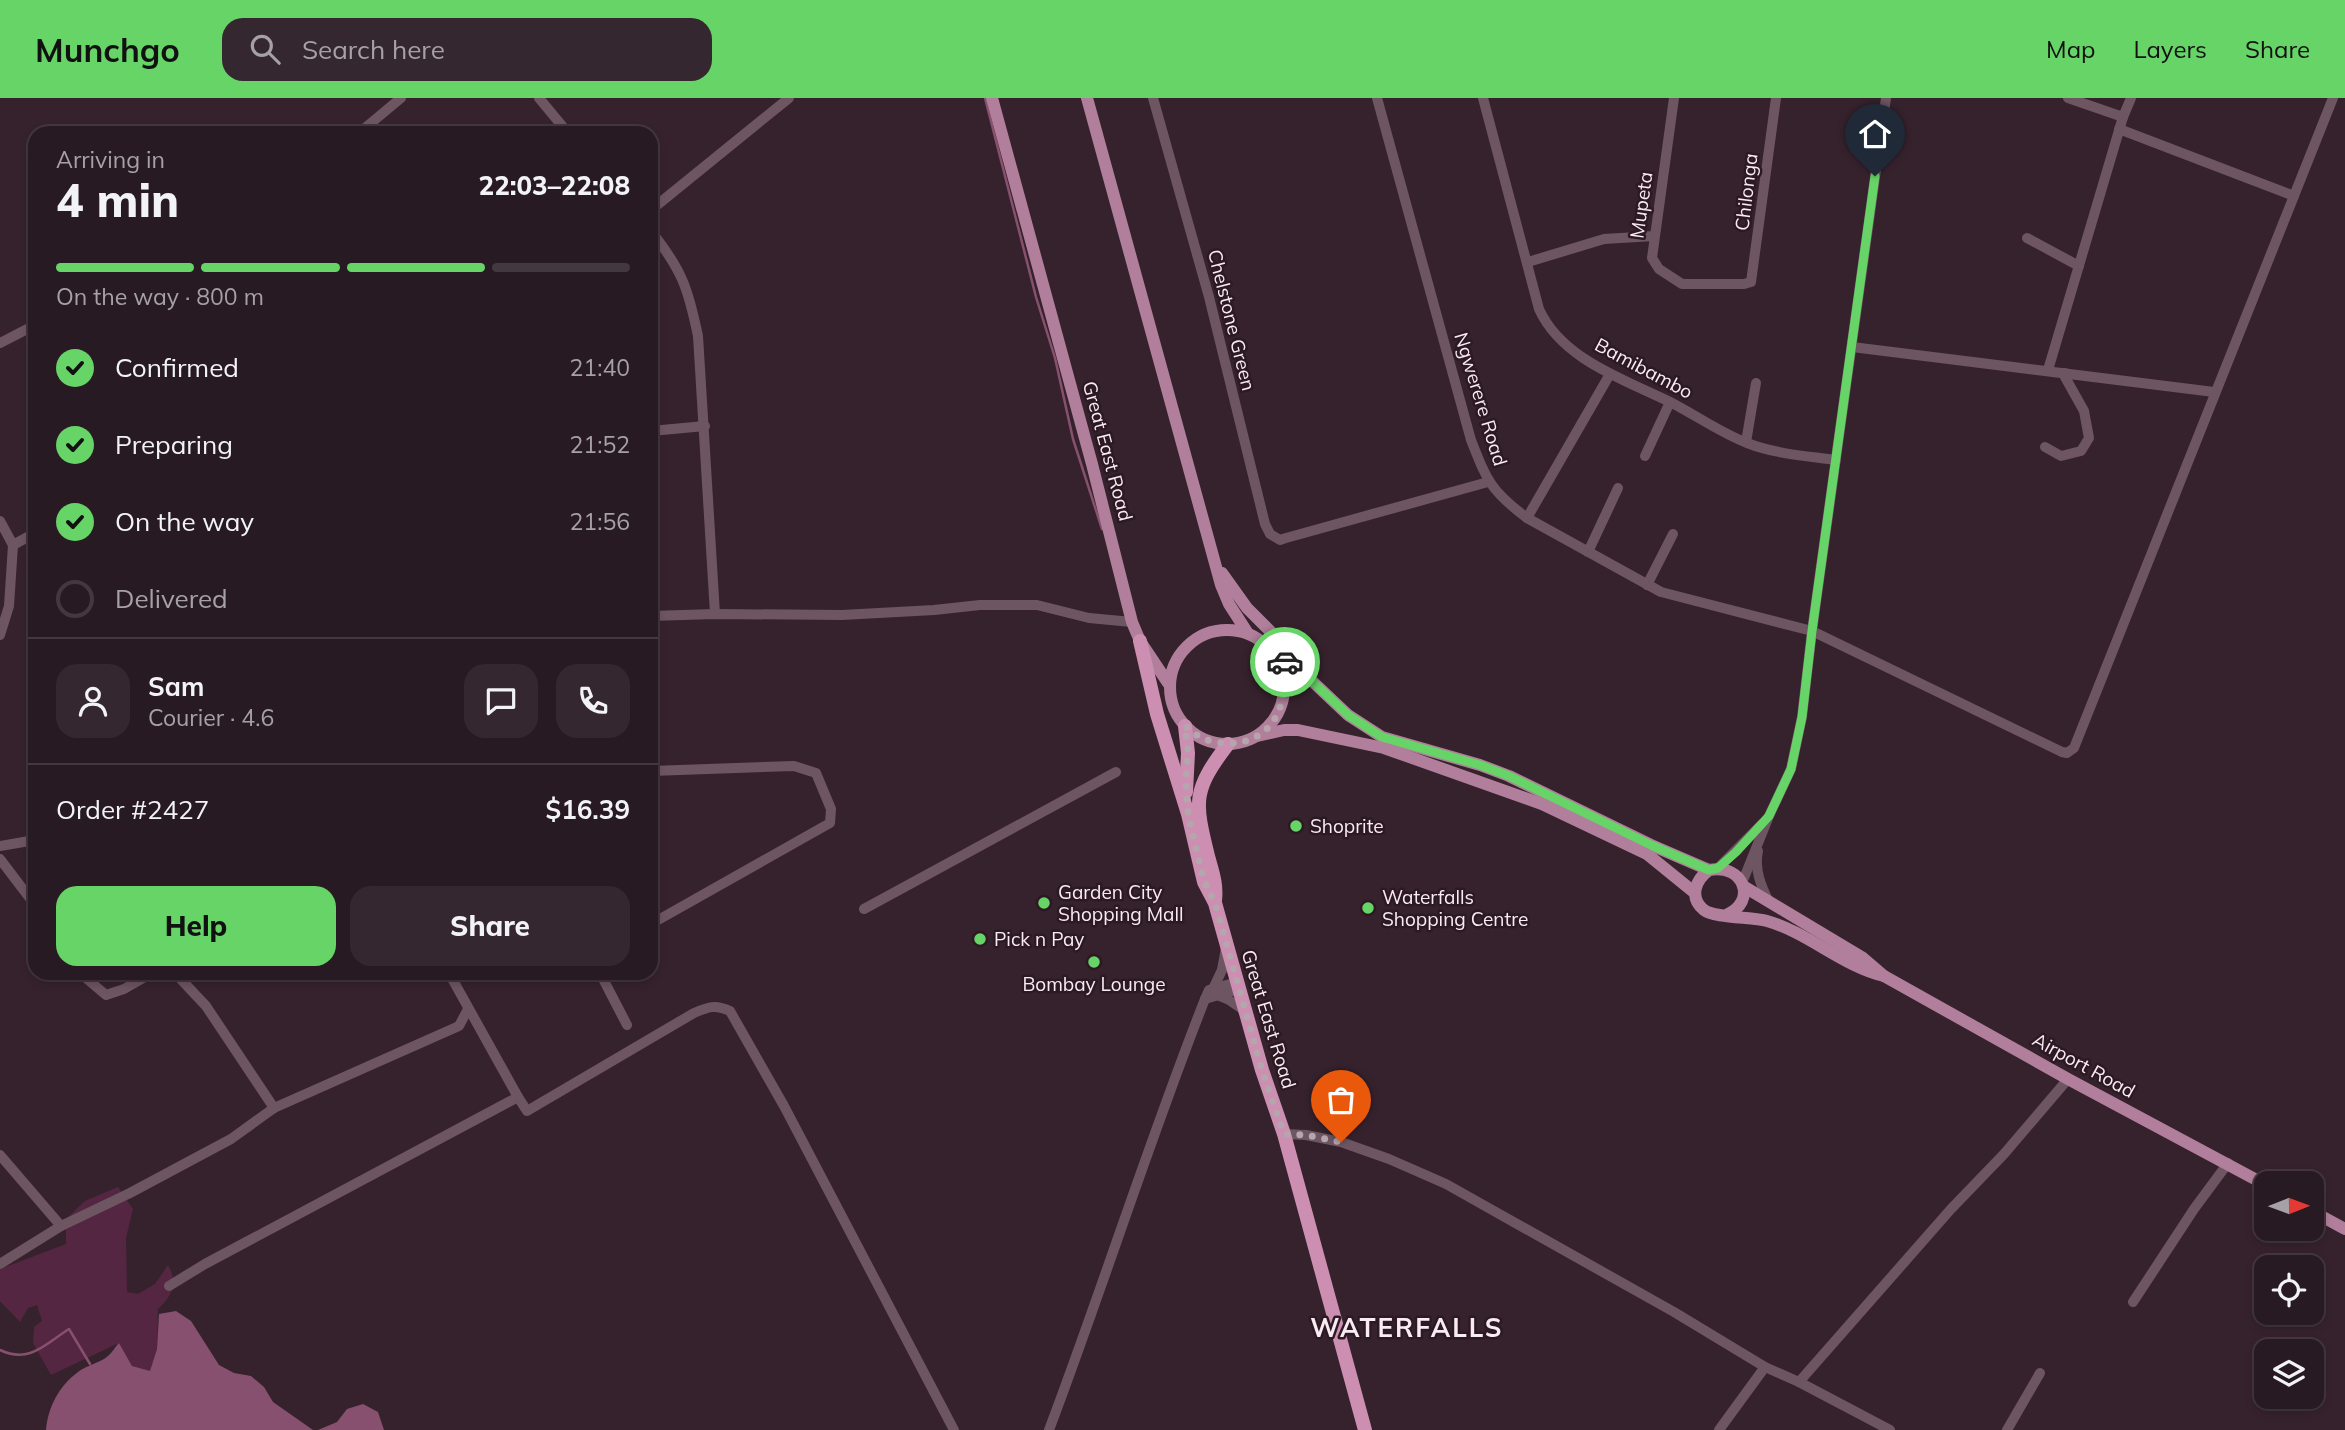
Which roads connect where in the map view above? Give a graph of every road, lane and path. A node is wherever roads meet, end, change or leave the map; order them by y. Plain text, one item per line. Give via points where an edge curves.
1 (401, 98) edge
2 (540, 98) edge
3 (789, 98) edge
4 (992, 98) edge
5 (1087, 98) edge
6 (1153, 98) edge
7 (1377, 98) edge
8 (1483, 98) edge
9 (1674, 98) edge
10 (1776, 98) edge
11 (1886, 98) edge
12 (2068, 98) edge
13 (2131, 98) edge
14 (2333, 98) edge
15 (2123, 117) junction
16 (367, 126) edge
17 (562, 126) edge
18 (2119, 130) junction
19 (2294, 196) junction
20 (658, 204) edge
21 (1654, 236) junction
22 (2027, 238) dead end
23 (658, 241) edge
24 (1528, 262) junction
25 (2079, 266) junction
26 (1744, 284) joint
27 (28, 329) edge
28 (0, 343) edge
29 (1852, 347) junction
30 (2048, 370) junction
31 (2065, 373) junction
32 (1610, 374) junction
33 (1756, 383) dead end
34 (2214, 393) junction
35 (1670, 402) junction
36 (705, 426) junction
37 (658, 429) edge
38 (1746, 442) junction
39 (2045, 447) dead end
40 (1645, 456) dead end
41 (1836, 460) junction
42 (1488, 482) junction
43 (1618, 488) dead end
44 (1527, 518) junction
45 (0, 522) edge
46 (1673, 534) dead end
47 (28, 537) edge
48 (13, 545) junction
49 (1588, 552) junction
50 (1215, 565) junction
51 (1647, 584) junction
52 (715, 614) junction
53 (658, 616) edge
54 (1132, 622) junction
55 (1812, 631) junction
56 (1247, 632) junction
57 (0, 635) edge
58 (1140, 641) junction
59 (1276, 656) junction
60 (1312, 681) junction
61 (1168, 684) junction
62 (1185, 726) junction
63 (1257, 736) junction
64 (1228, 744) junction
65 (658, 771) edge
66 (1116, 772) dead end
67 (1188, 814) junction
68 (1769, 816) junction
69 (1761, 834) junction
70 (28, 841) edge
71 (0, 846) edge
72 (0, 859) edge
73 (1714, 869) junction
74 (1742, 885) junction
75 (1695, 893) junction
76 (28, 896) edge
77 (1769, 902) junction
78 (1215, 903) junction
79 (864, 909) dead end
80 (1726, 915) junction
81 (658, 920) edge
82 (1226, 946) junction
83 (1884, 976) junction
84 (88, 980) edge
85 (140, 980) edge
86 (182, 980) edge
87 (453, 980) edge
88 (604, 980) edge
89 (1238, 986) junction
90 (1211, 993) junction
91 (468, 1009) junction
92 (1244, 1010) junction
93 (627, 1025) dead end
94 (2067, 1079) junction
95 (518, 1097) junction
96 (274, 1108) junction
97 (1284, 1134) junction
98 (0, 1154) edge
99 (2228, 1163) junction
100 (2254, 1178) edge
101 (2324, 1218) edge
102 (61, 1226) junction
103 (2345, 1229) edge
104 (0, 1264) edge
105 (169, 1286) dead end
106 (2133, 1301) dead end
107 (1765, 1367) junction
108 (2040, 1373) dead end
109 (1799, 1382) junction
110 (954, 1430) edge
111 (1049, 1430) edge
112 (1365, 1430) edge
113 (1719, 1430) edge
114 (1890, 1430) edge
115 (2007, 1430) edge

1 - 16 street
2 - 17 street
3 - 20 street
4 - 54 main road, Great East Road
5 - 50 main road
6 - 42 street, Chelstone Green via 1270,534 1280,540
7 - 42 street, Ngwerere Road via 1471,440
8 - 24 street, Bamibambo
9 - 21 street, Mupeta
10 - 26 street, Chilonga via 1752,279
11 - 29 street
12 - 15 street
13 - 15 street
14 - 19 street
15 - 18 street
18 - 19 street
18 - 25 street
19 - 34 street
21 - 24 street via 1604,239
21 - 26 street, Mupeta via 1655,264 1682,284
22 - 25 street
23 - 36 street via 690,295
24 - 32 street, Bamibambo via 1544,318 1572,349
25 - 30 street
27 - 28 street
29 - 30 street
29 - 41 street
30 - 31 street
31 - 34 street
31 - 39 street via 2084,411 2089,438 2081,451 2062,456
32 - 35 street, Bamibambo
32 - 44 street
33 - 38 street
34 - 55 street, Ngwerere Road via 2073,750 2062,752
35 - 38 street, Bamibambo
35 - 40 street
36 - 37 street
36 - 52 street
38 - 41 street, Bamibambo
41 - 55 street
42 - 44 street, Ngwerere Road
43 - 49 street
44 - 49 street, Ngwerere Road
45 - 48 street
46 - 51 street
47 - 48 street
48 - 57 street via 9,606
49 - 51 street, Ngwerere Road
50 - 56 main road via 1228,604
50 - 60 main road
51 - 55 street, Ngwerere Road via 1676,597
52 - 53 street
52 - 54 street via 842,615 1037,605 1089,618
54 - 58 main road, Great East Road
55 - 68 street via 1791,769
56 - 59 main road
56 - 61 main road via 1204,634 1186,646 1174,663
58 - 61 main road
58 - 67 highway, Great East Road
59 - 60 main road
59 - 63 main road via 1285,691 1281,709
60 - 73 main road via 1348,715 1382,737 1509,776 1651,845
61 - 62 main road via 1175,713
62 - 64 main road via 1205,740
62 - 67 highway, Great East Road
63 - 64 main road
63 - 75 main road via 1298,730 1384,748 1542,804 1647,854
64 - 78 highway, Great East Road via 1204,777 1198,807 1216,887
65 - 81 street via 794,765 816,773 831,810 830,823
66 - 79 street
67 - 78 highway, Great East Road via 1204,881
68 - 69 street
68 - 73 street
69 - 74 street
69 - 77 street via 1756,857 1759,881
70 - 71 street
72 - 76 street
73 - 74 main road via 1734,873
73 - 75 main road via 1697,882
74 - 77 main road, Airport Road
74 - 80 main road via 1739,906
75 - 80 main road via 1703,909 1712,915
77 - 83 main road, Airport Road via 1863,958
78 - 82 highway, Great East Road
80 - 83 main road, Airport Road via 1768,921
82 - 89 highway, Great East Road
82 - 90 street
83 - 94 main road, Airport Road
84 - 85 street via 106,995
86 - 96 street via 206,1006
87 - 91 street
88 - 93 street
89 - 90 street
89 - 92 highway, Great East Road
90 - 92 street
90 - 111 street via 1183,1054
91 - 95 street
91 - 96 street via 460,1026
92 - 97 highway, Great East Road
94 - 99 main road, Airport Road
94 - 109 street
95 - 105 street
95 - 110 street via 527,1111 694,1013 711,1006 730,1011
96 - 102 street via 231,1139
97 - 107 street via 1341,1142 1447,1184
97 - 112 highway, Great East Road
98 - 102 street
99 - 100 main road, Airport Road
99 - 106 street
101 - 103 main road
102 - 104 street
107 - 109 street
107 - 113 street
108 - 115 street
109 - 114 street

